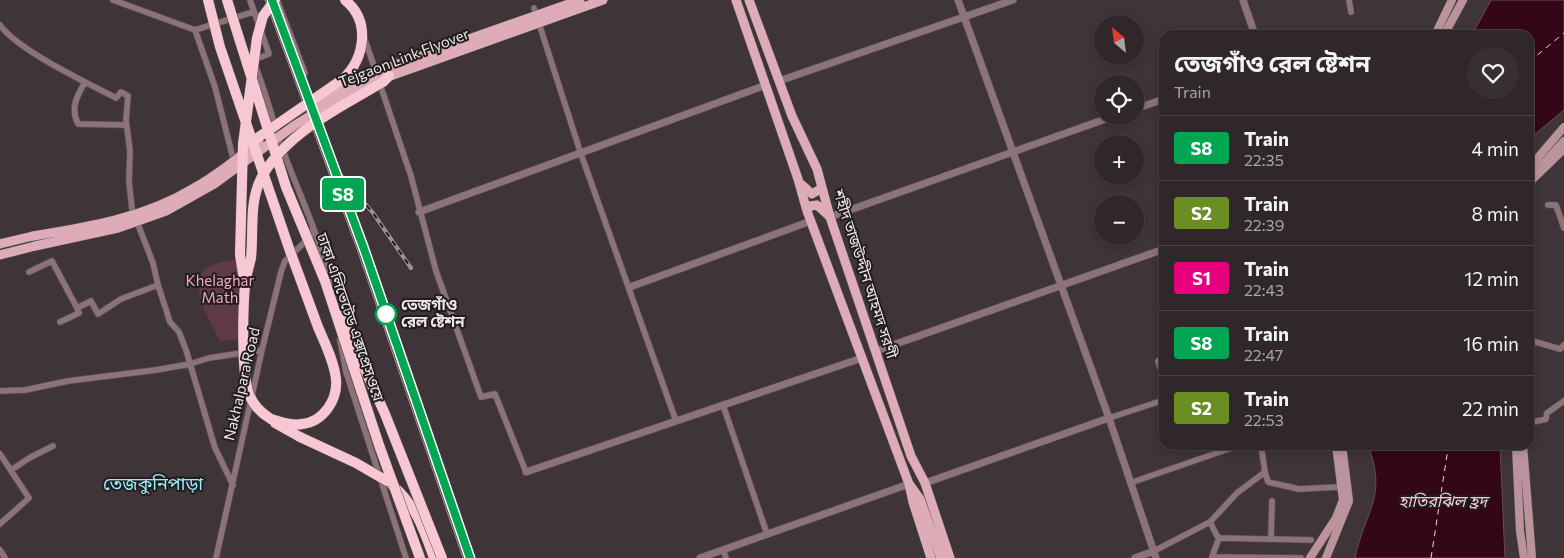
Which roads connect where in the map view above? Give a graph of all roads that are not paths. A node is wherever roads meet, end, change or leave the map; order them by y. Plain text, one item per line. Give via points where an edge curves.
1 (114, 0) edge
2 (208, 0) edge
3 (227, 0) edge
4 (250, 0) edge
5 (276, 0) edge
6 (345, 0) edge
7 (351, 0) edge
8 (580, 0) edge
9 (603, 0) edge
10 (731, 0) edge
11 (736, 0) edge
12 (750, 0) edge
13 (958, 0) edge
14 (1013, 0) edge
15 (1243, 0) edge
16 (1349, 0) edge
17 (1452, 0) edge
18 (1463, 0) edge
19 (534, 8) dead end
20 (253, 12) junction
21 (1351, 12) dead end
22 (964, 16) junction
23 (742, 19) junction
24 (0, 24) edge
25 (195, 30) junction
26 (1253, 30) edge
27 (1437, 30) edge
28 (1447, 30) edge
29 (305, 73) dead end
30 (389, 76) junction
31 (780, 80) junction
32 (85, 82) junction
33 (766, 85) junction
34 (1159, 101) edge
35 (1144, 106) edge
36 (1094, 123) edge
37 (126, 124) junction
38 (1564, 127) edge
39 (277, 133) junction
40 (1564, 141) edge
41 (1564, 149) edge
42 (1012, 152) junction
43 (582, 154) junction
44 (235, 158) junction
45 (1534, 162) edge
46 (1534, 176) edge
47 (798, 179) junction
48 (1534, 180) edge
49 (822, 188) junction
50 (1548, 205) dead end
51 (807, 211) junction
52 (419, 212) junction
53 (137, 218) junction
54 (830, 218) junction
55 (811, 222) junction
56 (313, 226) junction
57 (1564, 228) edge
58 (34, 241) junction
59 (0, 244) edge
60 (1159, 251) edge
61 (0, 255) edge
62 (29, 272) dead end
63 (325, 281) junction
64 (245, 283) junction
65 (158, 285) junction
66 (1059, 285) junction
67 (630, 287) junction
68 (77, 308) junction
69 (60, 322) dead end
70 (1534, 341) edge
71 (1564, 345) edge
72 (262, 350) junction
73 (876, 351) junction
74 (862, 358) junction
75 (190, 364) junction
76 (0, 391) edge
77 (1564, 401) edge
78 (1159, 402) edge
79 (723, 405) junction
80 (1109, 418) junction
81 (271, 419) junction
82 (676, 421) junction
83 (1534, 422) edge
84 (53, 446) dead end
85 (1226, 450) edge
86 (1262, 450) edge
87 (1338, 450) edge
88 (1342, 450) edge
89 (1516, 450) edge
90 (1523, 450) edge
91 (0, 454) edge
92 (11, 470) junction
93 (1344, 471) junction
94 (526, 472) joint
95 (1265, 472) junction
96 (925, 483) junction
97 (1130, 483) junction
98 (909, 484) junction
99 (233, 485) junction
100 (1339, 487) dead end
101 (1272, 501) dead end
102 (1210, 522) junction
103 (0, 524) edge
104 (767, 534) junction
105 (1219, 538) junction
106 (1271, 539) junction
107 (1311, 540) dead end
108 (0, 550) edge
109 (723, 550) junction
110 (1155, 555) edge
111 (6, 558) edge
112 (216, 558) edge
113 (406, 558) edge
114 (420, 558) edge
115 (434, 558) edge
116 (442, 558) edge
117 (700, 558) edge
118 (726, 558) edge
119 (932, 558) edge
120 (941, 558) edge
121 (950, 558) edge
122 (1135, 558) edge
123 (1301, 558) edge
124 (1310, 558) edge
125 (1326, 558) edge
126 (1524, 558) edge
127 (1532, 558) edge

1 - 25 street
2 - 81 highway, bridge via 220,47 336,378 329,406 319,418 302,424
3 - 63 highway, ঢাকা এলিভেটেড এক্সপ্রেসওয়ে, bridge via 286,187
4 - 20 street
5 - 29 street
5 - 64 highway, bridge via 263,16 257,38 243,144 240,255
6 - 44 highway, bridge via 356,13 362,36 361,50 353,68 339,82 260,136
7 - 52 street via 411,176
8 - 44 main road, Tejgaon Link Flyover, bridge via 362,78 291,118
9 - 30 main road, Tejgaon Link Flyover, bridge
10 - 23 main road via 736,14
11 - 23 main road, শহীদ তাজউদ্দীন আহমদ সরণী
12 - 31 main road, শহীদ তাজউদ্দীন আহমদ সরণী
13 - 22 street
14 - 22 street
15 - 26 street
16 - 21 street
17 - 27 main road
18 - 28 main road
19 - 43 street
20 - 25 street
20 - 39 street via 269,54 253,60
22 - 31 street
22 - 42 street
23 - 33 main road, শহীদ তাজউদ্দীন আহমদ সরণী
24 - 32 street via 17,40
25 - 44 street
30 - 58 main road, Tejgaon Link Flyover, bridge via 354,89 325,105 214,184 166,211 118,228
30 - 64 highway, bridge via 302,133 271,163 263,175 254,203
31 - 49 main road, শহীদ তাজউদ্দীন আহমদ সরণী
32 - 37 street via 116,98 121,92 128,96
32 - 37 street via 75,101 74,115 78,124
33 - 43 street
33 - 47 main road, শহীদ তাজউদ্দীন আহমদ সরণী
34 - 35 street
36 - 42 street
37 - 53 street via 132,209
38 - 45 main road
39 - 53 street via 209,182
39 - 56 street
40 - 46 main road
41 - 48 main road
42 - 54 street
42 - 66 street
43 - 52 street
43 - 67 street
44 - 58 main road, Tejgaon Link Flyover, bridge via 193,189 147,211
47 - 49 main road via 812,194
47 - 51 main road, শহীদ তাজউদ্দীন আহমদ সরণী
49 - 54 main road, শহীদ তাজউদ্দীন আহমদ সরণী
50 - 57 street via 1556,205
51 - 54 main road via 810,206 817,205
51 - 55 main road, শহীদ তাজউদ্দীন আহমদ সরণী
52 - 94 street via 436,271 481,397 495,394
53 - 65 street
54 - 73 main road, শহীদ তাজউদ্দীন আহমদ সরণী
55 - 67 street
55 - 74 main road, শহীদ তাজউদ্দীন আহমদ সরণী
56 - 72 street, Nakhalpara Road via 312,234 286,261
56 - 113 street via 326,264 346,372
58 - 59 main road
58 - 61 main road
60 - 66 street
62 - 68 street via 52,262
63 - 114 highway, ঢাকা এলিভেটেড এক্সপ্রেসওয়ে, bridge via 378,445
63 - 116 highway, bridge via 388,423
64 - 81 highway, bridge via 247,387 255,405
65 - 68 street via 121,299 98,314 91,301
65 - 75 street via 170,322 179,332
66 - 73 street
66 - 80 street
67 - 82 street
68 - 69 street via 79,313
70 - 71 street via 1560,349
72 - 75 street
72 - 99 street, Nakhalpara Road
73 - 96 main road, শহীদ তাজউদ্দীন আহমদ সরণী via 911,456
74 - 79 street
74 - 98 main road, শহীদ তাজউদ্দীন আহমদ সরণী
75 - 76 street via 25,390
75 - 99 street via 215,448
77 - 83 street via 1547,413 1546,419
78 - 80 street
79 - 82 street
79 - 104 street
80 - 96 street
80 - 97 street
81 - 115 highway, bridge via 282,428 356,463 398,490 417,514
82 - 94 street
84 - 92 street
85 - 97 street
86 - 95 street
87 - 93 main road
88 - 93 main road
89 - 126 main road
90 - 127 main road
91 - 92 street
92 - 103 street via 29,498
93 - 124 main road via 1342,505
93 - 125 main road via 1349,501
95 - 100 street via 1268,482 1299,488
95 - 102 street via 1237,493
96 - 121 main road, শহীদ তাজউদ্দীন আহমদ সরণী
97 - 110 street
98 - 104 street
98 - 119 main road, শহীদ তাজউদ্দীন আহমদ সরণী
98 - 120 main road via 917,494
99 - 112 street, Nakhalpara Road
101 - 106 street
102 - 105 street
102 - 110 street
104 - 109 street
105 - 106 street
105 - 123 street via 1212,556
106 - 107 street
108 - 111 street
109 - 117 street
109 - 118 street
110 - 122 street

